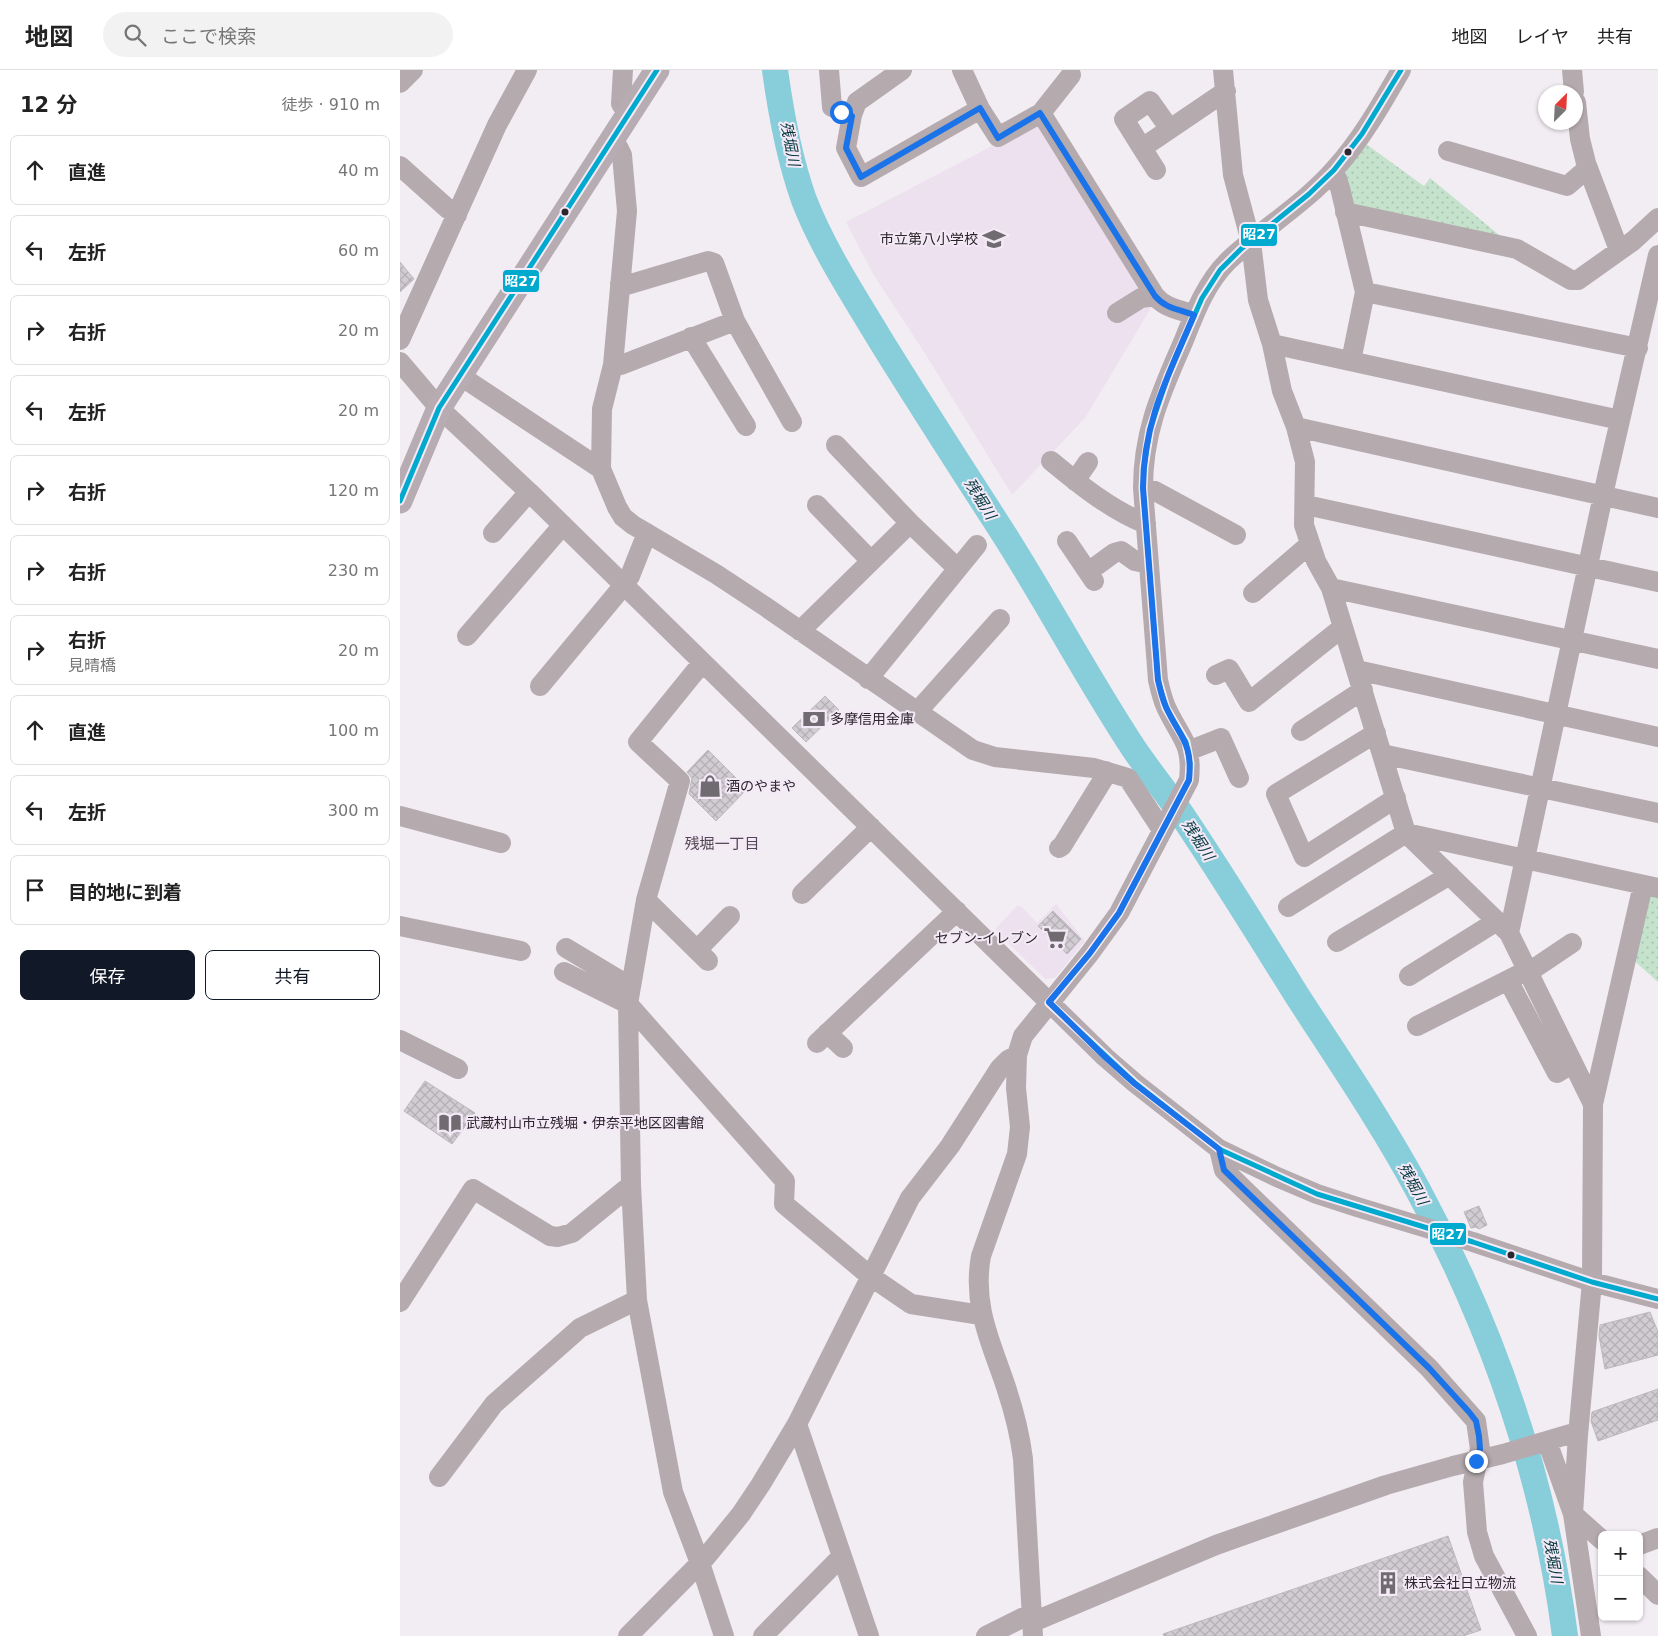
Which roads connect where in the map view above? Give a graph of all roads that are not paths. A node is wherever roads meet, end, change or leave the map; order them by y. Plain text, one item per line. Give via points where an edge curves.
1 (413, 70) edge
2 (527, 70) edge
3 (657, 70) edge
4 (829, 70) edge
5 (902, 70) edge
6 (962, 70) edge
7 (1223, 70) edge
8 (1401, 70) edge
9 (1572, 70) edge
10 (620, 71) edge
11 (1071, 75) dead end
12 (400, 83) edge
13 (1573, 85) edge
14 (1226, 91) junction
15 (980, 108) junction
16 (1040, 113) junction
17 (628, 114) junction
18 (852, 116) junction
19 (1170, 128) junction
20 (1579, 130) edge
21 (611, 141) junction
22 (1142, 148) junction
23 (1448, 151) dead end
24 (400, 166) edge
25 (1588, 168) junction
26 (1156, 170) dead end
27 (1334, 170) junction
28 (1345, 212) junction
29 (456, 215) junction
30 (1658, 218) edge
31 (1251, 242) junction
32 (1619, 250) junction
33 (1658, 256) edge
34 (620, 284) junction
35 (1366, 292) junction
36 (1155, 296) junction
37 (1117, 313) dead end
38 (1194, 315) junction
39 (735, 321) junction
40 (691, 337) junction
41 (400, 340) edge
42 (1272, 344) junction
43 (1638, 348) junction
44 (1351, 361) junction
45 (400, 362) edge
46 (613, 365) junction
47 (459, 375) junction
48 (439, 408) junction
49 (1620, 420) junction
50 (792, 422) dead end
51 (746, 426) dead end
52 (1296, 427) junction
53 (836, 445) dead end
54 (1052, 461) dead end
55 (1088, 462) dead end
56 (601, 468) junction
57 (1075, 481) junction
58 (1143, 488) junction
59 (529, 492) junction
60 (1603, 497) junction
61 (400, 501) edge
62 (817, 505) dead end
63 (1306, 505) junction
64 (1658, 508) edge
65 (910, 523) junction
66 (1146, 524) junction
67 (563, 525) junction
68 (493, 533) dead end
69 (646, 533) junction
70 (1236, 535) dead end
71 (1068, 541) dead end
72 (1310, 544) junction
73 (977, 545) dead end
74 (871, 560) junction
75 (1149, 564) junction
76 (1588, 567) junction
77 (957, 568) junction
78 (1658, 582) edge
79 (624, 585) junction
80 (1331, 588) junction
81 (1253, 593) dead end
82 (1000, 619) dead end
83 (1343, 627) junction
84 (800, 631) junction
85 (467, 636) dead end
86 (1572, 640) junction
87 (1658, 659) edge
88 (702, 662) junction
89 (1357, 670) junction
90 (1216, 675) dead end
91 (868, 679) junction
92 (540, 686) dead end
93 (1363, 690) junction
94 (917, 712) junction
95 (1556, 715) junction
96 (1301, 731) dead end
97 (1376, 733) junction
98 (1658, 737) edge
99 (1188, 751) junction
100 (1382, 754) junction
101 (1100, 769) junction
102 (1239, 778) dead end
103 (1540, 788) junction
104 (1396, 798) junction
105 (1658, 813) edge
106 (400, 816) edge
107 (870, 827) junction
108 (1163, 829) junction
109 (1406, 834) junction
110 (501, 843) dead end
111 (1059, 848) dead end
112 (1525, 859) junction
113 (1450, 875) junction
114 (1651, 886) edge
115 (802, 894) dead end
116 (646, 900) junction
117 (1288, 907) dead end
118 (957, 912) junction
119 (730, 916) dead end
120 (400, 926) edge
121 (1503, 927) junction
122 (1337, 942) dead end
123 (1572, 943) dead end
124 (566, 948) dead end
125 (521, 951) dead end
126 (1528, 971) junction
127 (564, 972) dead end
128 (1409, 976) dead end
129 (1508, 980) junction
130 (629, 995) junction
131 (1049, 1002) junction
132 (1417, 1026) dead end
133 (400, 1040) edge
134 (843, 1048) dead end
135 (1017, 1055) junction
136 (1573, 1063) junction
137 (458, 1069) dead end
138 (1593, 1104) junction
139 (1219, 1149) junction
140 (631, 1185) junction
141 (870, 1276) junction
142 (1592, 1282) junction
143 (1658, 1299) edge
144 (637, 1300) junction
145 (400, 1302) edge
146 (981, 1315) junction
147 (797, 1424) junction
148 (1578, 1435) junction
149 (1543, 1442) junction
150 (1476, 1461) junction
151 (439, 1477) dead end
152 (1573, 1514) junction
153 (1598, 1536) edge
154 (1658, 1538) edge
155 (1643, 1544) edge
156 (842, 1556) junction
157 (700, 1563) junction
158 (1643, 1580) edge
159 (1658, 1595) edge
160 (1032, 1624) edge
161 (628, 1636) edge
162 (724, 1636) edge
163 (763, 1636) edge
164 (869, 1636) edge
165 (986, 1636) edge
166 (1527, 1636) edge
167 (1592, 1636) edge

1 - 12 street
2 - 29 street via 497,125
3 - 17 main road
4 - 18 street via 832,107
5 - 18 street via 857,102
6 - 15 street
7 - 14 street
8 - 27 street via 1355,144
9 - 13 street
10 - 17 street via 621,104
11 - 16 street
14 - 19 street
14 - 31 street via 1233,175
15 - 16 street via 998,138
15 - 18 street via 861,177 846,148
16 - 36 street
17 - 21 main road
19 - 22 street
19 - 22 street via 1150,101 1124,119
20 - 25 street
21 - 34 street via 622,155 627,211
21 - 47 main road
22 - 26 street
23 - 25 street via 1567,186
24 - 29 street
25 - 32 street
27 - 28 street
27 - 31 street via 1304,200
28 - 32 street via 1517,248 1571,280 1578,280
28 - 35 street
29 - 41 street
30 - 32 street
31 - 38 street via 1227,262
31 - 42 street via 1258,300
33 - 43 street
34 - 39 street via 627,285 708,261 714,263
34 - 46 street
35 - 43 street
35 - 44 street
36 - 37 street via 1141,298
36 - 38 street via 1168,308
38 - 58 street via 1152,419 1144,458
39 - 40 street
39 - 50 street
40 - 46 street
40 - 51 street
42 - 44 street
42 - 52 street via 1282,391
43 - 49 street
44 - 49 street
45 - 48 street
46 - 56 street via 602,409
47 - 48 main road
47 - 56 street
48 - 59 street
48 - 61 main road
49 - 60 street
52 - 60 street
52 - 63 street via 1305,462
53 - 65 street
54 - 57 street
55 - 57 street
56 - 69 street via 623,517
57 - 66 street via 1128,517
58 - 66 street
58 - 70 street via 1155,491
59 - 67 street
59 - 68 street
60 - 64 street
60 - 76 street
62 - 74 street
63 - 72 street via 1304,525
63 - 76 street
65 - 74 street
65 - 77 street
66 - 75 street
67 - 79 street
67 - 85 street
69 - 79 street
69 - 84 street via 716,574
71 - 75 street via 1091,576 1114,552 1121,551 1135,561
72 - 80 street
72 - 81 street
73 - 77 street
74 - 84 street
75 - 99 street via 1158,680 1166,708
76 - 78 street
76 - 86 street
77 - 91 street
79 - 88 street
79 - 92 street
80 - 83 street
80 - 86 street
82 - 94 street
83 - 89 street
83 - 90 street via 1249,702 1229,669
84 - 91 street
86 - 87 street
86 - 95 street
88 - 107 street
88 - 116 street via 638,742 680,781
89 - 93 street
89 - 95 street
91 - 94 street
93 - 96 street
93 - 97 street
94 - 101 street via 983,754
95 - 98 street
95 - 103 street
97 - 100 street
97 - 104 street via 1276,794 1304,857
99 - 102 street via 1221,738
99 - 108 street via 1190,771 1187,786
100 - 103 street
100 - 104 street
101 - 108 street via 1128,778
101 - 111 street via 1104,778
103 - 105 street
103 - 112 street
104 - 109 street
106 - 110 street
107 - 115 street
107 - 118 street
108 - 131 street via 1119,913
109 - 112 street
109 - 113 street
109 - 117 street
112 - 114 street
112 - 121 street
113 - 121 street
113 - 122 street
114 - 138 street
116 - 119 street via 703,956
116 - 130 street
118 - 131 street
118 - 134 street via 822,1038
120 - 125 street
121 - 126 street
121 - 128 street
123 - 126 street
124 - 130 street
126 - 129 street
126 - 136 street
127 - 130 street
129 - 132 street
129 - 136 street via 1556,1073
130 - 140 street
130 - 141 street via 785,1181 784,1204
131 - 135 street via 1023,1036
131 - 139 street via 1135,1084
133 - 137 street
135 - 141 street via 1000,1068 950,1146 910,1198
135 - 146 street via 1020,1127 1017,1154 981,1256 978,1293
136 - 138 street
138 - 142 street
139 - 142 street via 1317,1194
139 - 150 street via 1224,1170 1429,1368 1469,1412 1476,1421 1479,1436 1480,1449
140 - 144 street
140 - 145 street via 572,1233 558,1237 550,1236 473,1189
141 - 146 street via 911,1304
141 - 147 street
142 - 143 street
142 - 148 street
144 - 151 street via 580,1328 494,1404
144 - 157 street via 673,1492
146 - 160 street via 1021,1437
147 - 156 street
147 - 157 street via 741,1514
148 - 149 street via 1570,1434
148 - 152 street
149 - 150 street
149 - 152 street
150 - 160 street via 1386,1485 1216,1545
150 - 166 street via 1473,1482 1477,1532 1484,1556
152 - 153 street
152 - 167 street
154 - 155 street
156 - 163 street
156 - 164 street
157 - 161 street
157 - 162 street
158 - 159 street
160 - 165 street

